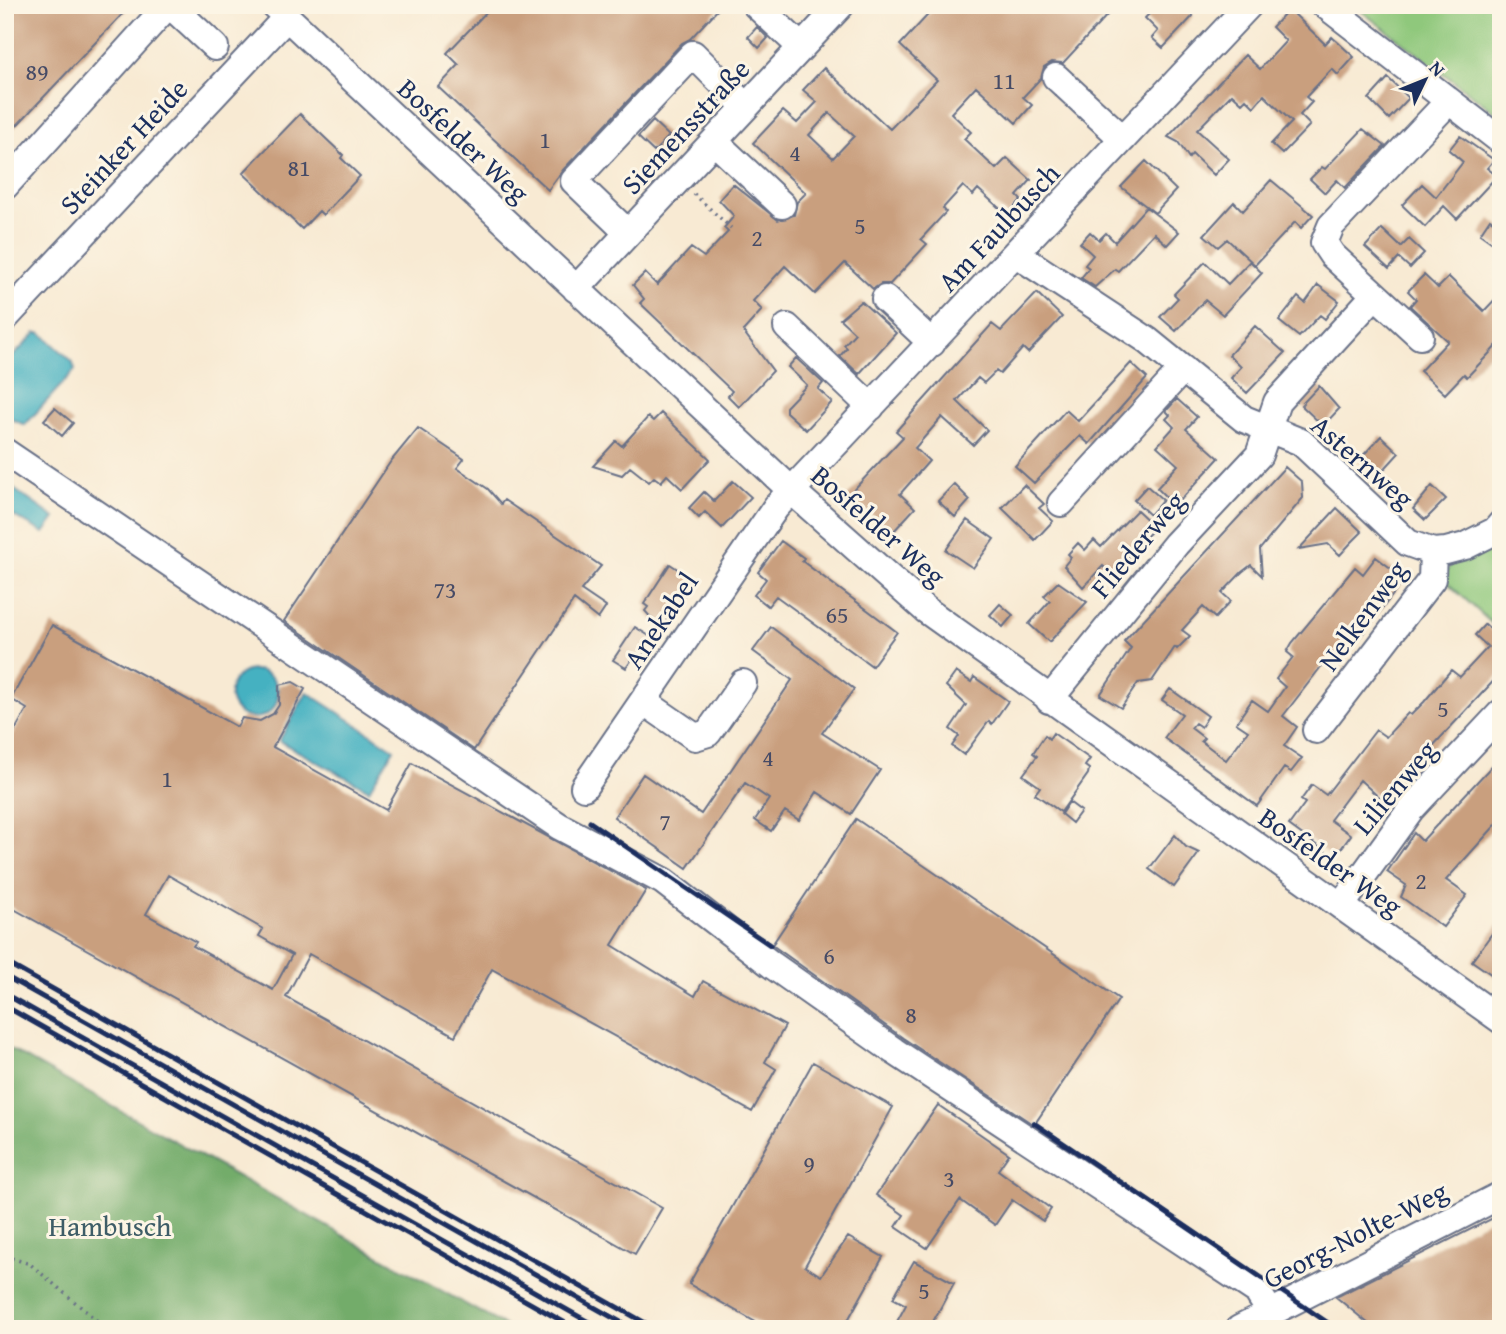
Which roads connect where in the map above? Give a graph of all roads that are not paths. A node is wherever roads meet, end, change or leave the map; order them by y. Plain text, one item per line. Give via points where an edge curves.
1 (169, 5) edge
2 (756, 5) edge
3 (841, 5) edge
4 (1249, 5) edge
5 (1325, 5) edge
6 (281, 11) edge
7 (215, 47) dead end
8 (801, 47) junction
9 (1056, 77) dead end
10 (1448, 101) junction
11 (746, 107) junction
12 (1123, 139) junction
13 (1501, 141) edge
14 (715, 142) junction
15 (5, 186) edge
16 (782, 205) dead end
17 (628, 233) junction
18 (1016, 254) junction
19 (576, 289) junction
20 (1375, 295) junction
21 (886, 299) dead end
22 (5, 318) edge
23 (787, 327) dead end
24 (1420, 336) dead end
25 (932, 343) junction
26 (1183, 369) junction
27 (871, 407) junction
28 (1269, 429) junction
29 (5, 452) edge
30 (792, 491) junction
31 (1061, 503) dead end
32 (1499, 530) edge
33 (1433, 552) junction
34 (743, 683) dead end
35 (1049, 700) junction
36 (643, 701) junction
37 (1501, 713) edge
38 (1316, 730) dead end
39 (584, 787) dead end
40 (1341, 906) junction
41 (1501, 1020) edge
42 (1501, 1195) edge
43 (1258, 1322) edge

1 - 7 street
1 - 15 street
2 - 8 street
3 - 8 street, Siemensstraße
4 - 12 street, Am Faulbusch
5 - 10 street
6 - 19 street, Bosfelder Weg
6 - 22 street, Steinker Heide
8 - 11 street, Siemensstraße
9 - 12 street
10 - 13 street
10 - 20 street via 1331,226 1324,243
11 - 14 street, Siemensstraße
11 - 17 street via 693,54 574,181
12 - 18 street, Am Faulbusch
14 - 16 street
14 - 17 street, Siemensstraße
17 - 19 street, Siemensstraße
18 - 25 street, Am Faulbusch
18 - 26 street, Asternweg via 1080,293
19 - 30 street, Bosfelder Weg
20 - 24 street
20 - 28 street, Fliederweg via 1277,402
21 - 25 street
23 - 27 street
25 - 27 street, Am Faulbusch
26 - 28 street, Asternweg via 1244,419
26 - 31 street
27 - 30 street, Am Faulbusch
28 - 33 street, Asternweg via 1301,442 1408,543
28 - 35 street, Fliederweg via 1259,455 1176,544
29 - 43 street via 559,826 663,881 894,1051 1257,1291
30 - 35 street, Bosfelder Weg via 926,610
30 - 36 street, Anekabel via 776,507
32 - 33 street, Nelkenweg via 1465,546
33 - 38 street, Nelkenweg via 1432,579
34 - 36 street via 708,733 695,737
35 - 40 street, Bosfelder Weg
36 - 39 street, Anekabel
37 - 40 street, Lilienweg via 1411,809
40 - 41 street, Bosfelder Weg
42 - 43 street, Georg-Nolte-Weg

